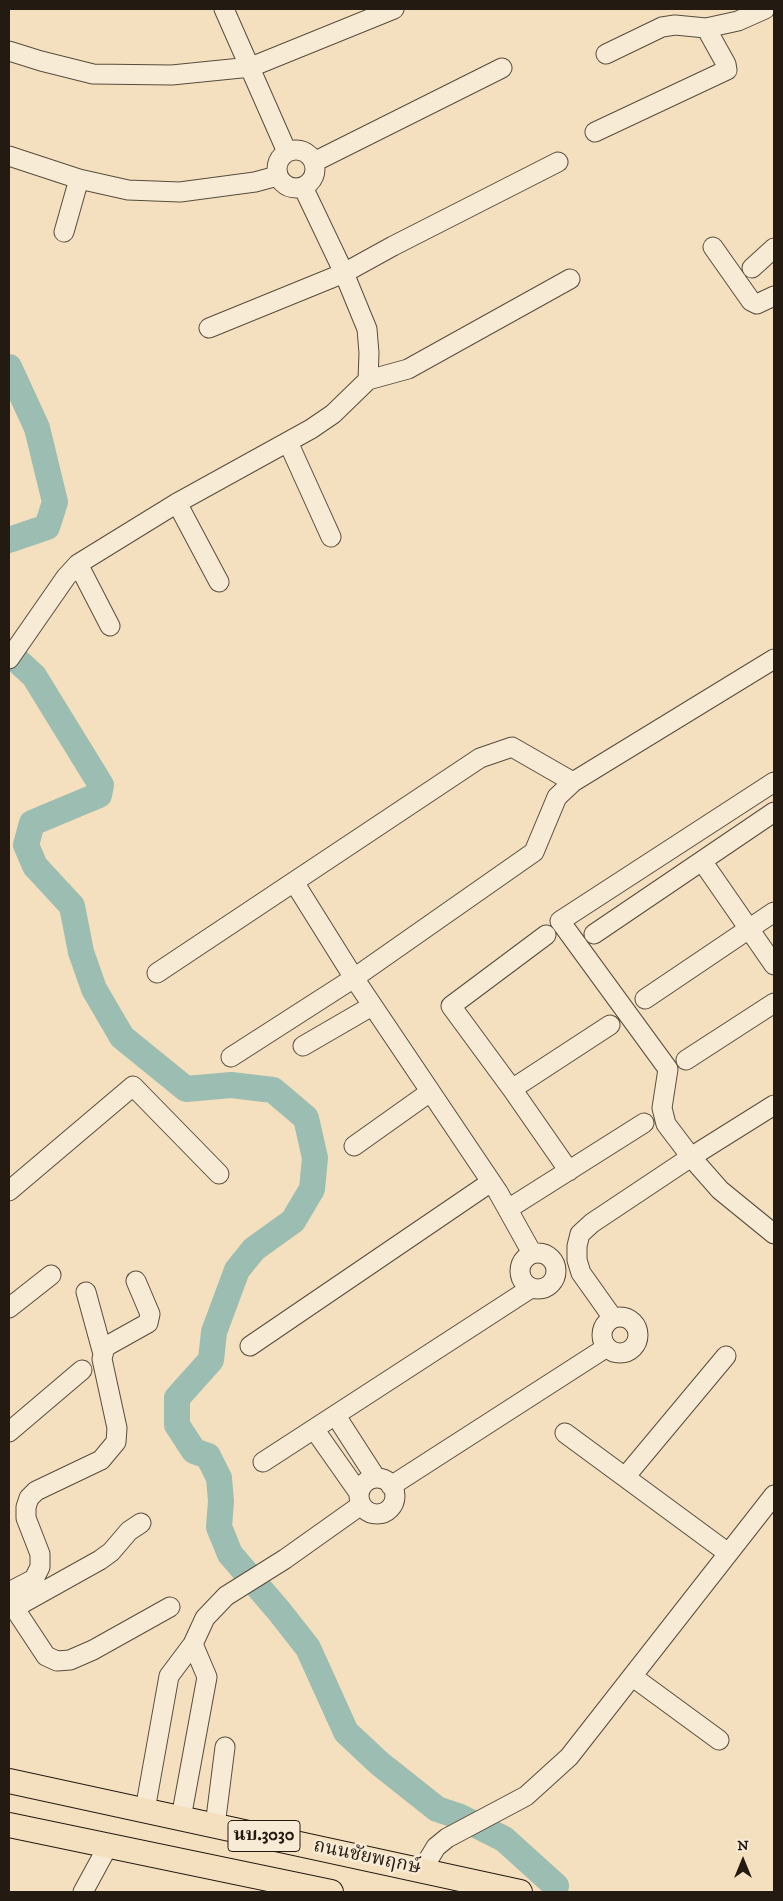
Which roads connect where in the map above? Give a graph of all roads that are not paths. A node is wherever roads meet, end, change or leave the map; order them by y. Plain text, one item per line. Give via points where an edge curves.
1 (224, 9) edge
2 (394, 9) edge
3 (765, 9) edge
4 (706, 28) junction
5 (9, 51) edge
6 (606, 54) dead end
7 (250, 67) junction
8 (502, 68) dead end
9 (595, 132) dead end
10 (286, 152) junction
11 (9, 156) edge
12 (314, 162) junction
13 (558, 162) dead end
14 (277, 176) junction
15 (79, 179) junction
16 (303, 187) junction
17 (64, 232) dead end
18 (713, 247) dead end
19 (774, 248) edge
20 (752, 268) dead end
21 (344, 273) junction
22 (570, 278) dead end
23 (774, 296) edge
24 (209, 328) dead end
25 (368, 380) junction
26 (288, 442) junction
27 (177, 503) junction
28 (331, 537) dead end
29 (78, 564) junction
30 (219, 582) dead end
31 (110, 626) dead end
32 (9, 659) edge
33 (774, 659) edge
34 (573, 782) junction
35 (774, 782) edge
36 (774, 812) edge
37 (702, 860) junction
38 (294, 882) junction
39 (774, 912) edge
40 (749, 929) junction
41 (594, 934) dead end
42 (546, 936) dead end
43 (774, 965) edge
44 (157, 973) dead end
45 (354, 978) junction
46 (645, 999) dead end
47 (774, 1003) edge
48 (372, 1006) junction
49 (610, 1025) dead end
50 (303, 1046) dead end
51 (231, 1057) dead end
52 (686, 1060) dead end
53 (512, 1089) junction
54 (430, 1092) junction
55 (774, 1105) edge
56 (644, 1123) dead end
57 (354, 1146) dead end
58 (691, 1157) junction
59 (569, 1171) junction
60 (218, 1174) dead end
61 (491, 1182) junction
62 (9, 1191) edge
63 (508, 1209) junction
64 (774, 1234) edge
65 (532, 1253) junction
66 (51, 1274) dead end
67 (136, 1281) dead end
68 (531, 1288) junction
69 (86, 1292) dead end
70 (9, 1308) edge
71 (613, 1318) junction
72 (250, 1346) dead end
73 (608, 1347) junction
74 (103, 1354) junction
75 (726, 1356) dead end
76 (82, 1370) dead end
77 (336, 1416) junction
78 (314, 1430) junction
79 (9, 1432) edge
80 (565, 1433) dead end
81 (263, 1462) dead end
82 (625, 1477) junction
83 (383, 1482) junction
84 (774, 1495) edge
85 (360, 1499) junction
86 (141, 1523) dead end
87 (728, 1553) junction
88 (11, 1600) edge
89 (170, 1606) dead end
90 (193, 1644) junction
91 (633, 1677) junction
92 (719, 1740) dead end
93 (225, 1747) dead end
94 (9, 1781) edge
95 (145, 1810) junction
96 (181, 1818) junction
97 (9, 1824) edge
98 (214, 1826) junction
99 (108, 1846) junction
100 (422, 1870) junction
101 (87, 1890) edge
102 (331, 1892) edge
103 (520, 1892) edge

1 - 7 street
2 - 7 street
3 - 4 street via 738,21
4 - 6 street via 662,27
4 - 9 street via 727,70
5 - 7 street via 94,74 172,75
7 - 10 street
8 - 12 street
10 - 12 street via 306,152
10 - 14 street via 278,160
11 - 15 street
12 - 16 street via 315,174
13 - 21 street
14 - 15 street via 180,192 128,190
14 - 16 street via 291,188
15 - 17 street
16 - 21 street
18 - 23 street via 751,301 757,304
19 - 20 street
21 - 24 street
21 - 25 street via 367,329
22 - 25 street via 408,368
25 - 26 street via 333,414
26 - 27 street
26 - 28 street
27 - 29 street
27 - 30 street
29 - 31 street
29 - 32 street
33 - 34 street
34 - 38 street via 512,747 480,758
34 - 45 street via 557,797 534,852
35 - 58 street via 560,921 668,1069 662,1108 666,1124
36 - 37 street
37 - 40 street
37 - 41 street
38 - 44 street
38 - 45 street
39 - 40 street
40 - 43 street
40 - 46 street
42 - 53 street via 451,1006
45 - 48 street
45 - 51 street
47 - 52 street
48 - 50 street
48 - 54 street
49 - 53 street
53 - 59 street
54 - 57 street
54 - 61 street
55 - 58 street
56 - 59 street
58 - 64 street via 720,1190
58 - 71 street via 580,1234 577,1260 581,1273
59 - 63 street
60 - 62 street via 133,1086
61 - 63 street
61 - 72 street
63 - 65 street
65 - 68 street via 523,1260 519,1272 524,1283
65 - 68 street via 550,1257 556,1273 546,1288
66 - 70 street
67 - 74 street via 150,1314 148,1323 105,1347
68 - 77 street
69 - 74 street
71 - 73 street via 603,1331
71 - 73 street via 624,1318 635,1324 637,1342 628,1350 618,1352
73 - 83 street
74 - 88 street via 103,1370 117,1428 116,1442 101,1460 36,1491 29,1498 26,1518 40,1554 40,1567 34,1579
75 - 82 street
76 - 79 street
77 - 78 street
77 - 83 street
78 - 81 street
78 - 85 street
80 - 82 street
82 - 87 street
83 - 85 street via 365,1483
83 - 85 street via 394,1496 394,1502 387,1511 369,1513
84 - 87 street
85 - 90 street via 285,1559 226,1596 205,1618
86 - 88 street via 100,1560
87 - 91 street
88 - 89 street via 46,1656 56,1661 70,1660 92,1650
90 - 95 street via 169,1676
90 - 96 street via 207,1677
91 - 92 street
91 - 100 street via 569,1757 526,1796 456,1832 436,1847
93 - 98 street
94 - 95 main road, ถนนชัยพฤกษ์ / นบ.3030
95 - 96 main road, ถนนชัยพฤกษ์ / นบ.3030
96 - 98 main road, ถนนชัยพฤกษ์ / นบ.3030
97 - 99 main road, นบ.3030
98 - 100 main road, ถนนชัยพฤกษ์ / นบ.3030
99 - 101 street
99 - 102 main road, นบ.3030
100 - 103 main road, ถนนชัยพฤกษ์ / นบ.3030

